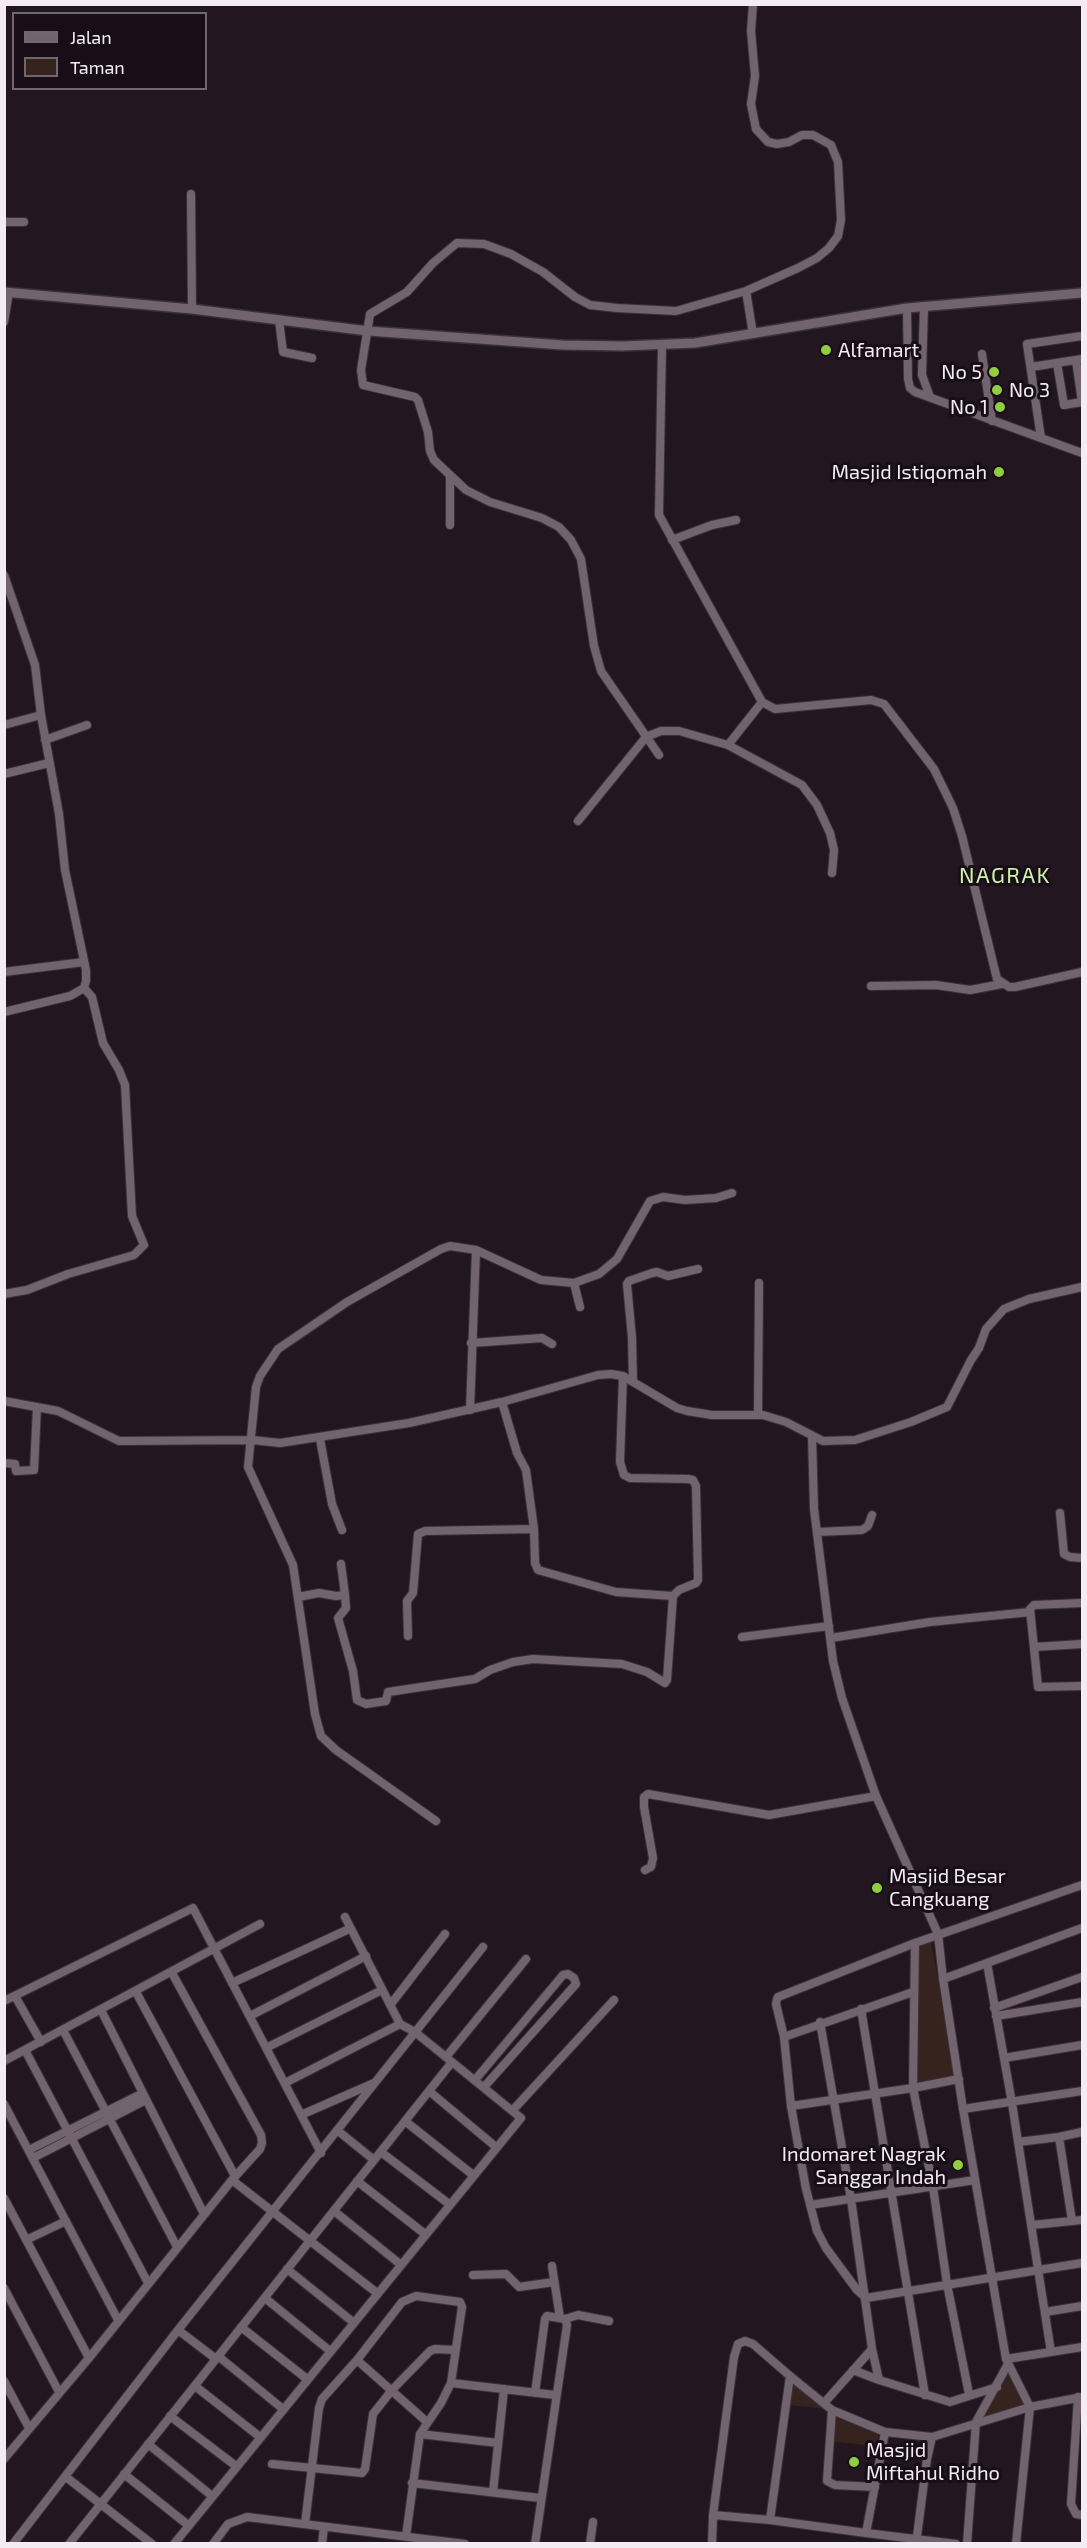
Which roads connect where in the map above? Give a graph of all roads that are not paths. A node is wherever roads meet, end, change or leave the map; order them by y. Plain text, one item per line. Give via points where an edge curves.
1 (753, 4) edge
2 (191, 194) dead end
3 (4, 222) edge
4 (24, 222) dead end
5 (746, 291) junction
6 (7, 292) edge
7 (1083, 293) edge
8 (924, 306) junction
9 (907, 308) junction
10 (192, 309) junction
11 (279, 320) junction
12 (4, 322) edge
13 (368, 331) junction
14 (753, 334) junction
15 (1083, 336) edge
16 (662, 345) junction
17 (982, 354) dead end
18 (312, 358) dead end
19 (1079, 360) edge
20 (1057, 363) junction
21 (1031, 368) junction
22 (930, 397) junction
23 (1082, 402) edge
24 (992, 421) junction
25 (1041, 438) junction
26 (1083, 453) edge
27 (450, 475) junction
28 (736, 520) dead end
29 (450, 525) dead end
30 (672, 540) junction
31 (4, 575) edge
32 (762, 702) junction
33 (41, 715) junction
34 (4, 725) edge
35 (87, 725) dead end
36 (646, 737) junction
37 (45, 740) junction
38 (728, 746) junction
39 (659, 755) dead end
40 (49, 763) junction
41 (4, 774) edge
42 (578, 820) dead end
43 (832, 873) dead end
44 (84, 962) junction
45 (4, 972) edge
46 (1083, 972) edge
47 (1002, 984) junction
48 (871, 986) dead end
49 (84, 988) junction
50 (4, 1012) edge
51 (732, 1193) dead end
52 (476, 1250) junction
53 (698, 1269) dead end
54 (759, 1282) dead end
55 (574, 1283) junction
56 (1083, 1287) edge
57 (4, 1294) edge
58 (580, 1307) dead end
59 (471, 1343) junction
60 (552, 1344) dead end
61 (623, 1376) junction
62 (633, 1382) junction
63 (4, 1401) edge
64 (501, 1402) junction
65 (37, 1407) junction
66 (470, 1410) junction
67 (758, 1415) junction
68 (812, 1436) junction
69 (320, 1438) junction
70 (252, 1440) junction
71 (4, 1463) edge
72 (1060, 1514) dead end
73 (872, 1515) dead end
74 (534, 1529) junction
75 (342, 1530) dead end
76 (817, 1532) junction
77 (1083, 1558) edge
78 (341, 1564) dead end
79 (345, 1595) junction
80 (673, 1596) junction
81 (298, 1597) junction
82 (1083, 1603) edge
83 (1030, 1612) junction
84 (829, 1626) junction
85 (408, 1636) dead end
86 (742, 1637) dead end
87 (831, 1638) junction
88 (1083, 1644) edge
89 (1034, 1647) junction
90 (1083, 1686) edge
91 (876, 1796) junction
92 (436, 1821) dead end
93 (645, 1870) dead end
94 (1083, 1885) edge
95 (345, 1917) dead end
96 (260, 1924) dead end
97 (1083, 1928) edge
98 (349, 1929) junction
99 (445, 1934) dead end
100 (938, 1934) junction
101 (915, 1943) junction
102 (483, 1947) dead end
103 (215, 1950) junction
104 (366, 1956) junction
105 (526, 1959) dead end
106 (987, 1963) junction
107 (172, 1973) junction
108 (1083, 1977) edge
109 (943, 1979) junction
110 (232, 1983) junction
111 (382, 1990) junction
112 (136, 1992) junction
113 (913, 1992) junction
114 (15, 1996) junction
115 (614, 2000) dead end
116 (4, 2001) edge
117 (1083, 2002) edge
118 (391, 2004) junction
119 (994, 2008) junction
120 (861, 2009) junction
121 (101, 2010) junction
122 (250, 2016) junction
123 (996, 2016) junction
124 (820, 2022) junction
125 (400, 2024) junction
126 (63, 2030) junction
127 (415, 2032) junction
128 (784, 2037) junction
129 (41, 2042) junction
130 (1083, 2045) edge
131 (267, 2048) junction
132 (25, 2050) junction
133 (1004, 2058) junction
134 (449, 2059) junction
135 (4, 2061) edge
136 (959, 2079) junction
137 (475, 2080) junction
138 (375, 2082) junction
139 (285, 2083) junction
140 (483, 2087) junction
141 (913, 2088) junction
142 (429, 2091) junction
143 (1083, 2091) edge
144 (874, 2092) junction
145 (144, 2097) junction
146 (833, 2099) junction
147 (1012, 2103) junction
148 (4, 2104) edge
149 (791, 2106) junction
150 (963, 2109) junction
151 (513, 2110) junction
152 (108, 2115) junction
153 (302, 2115) junction
154 (405, 2121) junction
155 (337, 2130) junction
156 (1083, 2132) edge
157 (70, 2134) junction
158 (1059, 2136) junction
159 (1018, 2142) junction
160 (495, 2146) junction
161 (381, 2151) junction
162 (321, 2153) junction
163 (31, 2154) junction
164 (374, 2160) junction
165 (472, 2175) junction
166 (233, 2178) junction
167 (975, 2180) junction
168 (357, 2181) junction
169 (933, 2187) junction
170 (891, 2194) junction
171 (4, 2198) edge
172 (851, 2199) junction
173 (449, 2204) junction
174 (810, 2205) junction
175 (334, 2211) junction
176 (272, 2212) junction
177 (204, 2214) junction
178 (1083, 2220) edge
179 (66, 2221) junction
180 (1072, 2222) junction
181 (1032, 2225) junction
182 (425, 2234) junction
183 (26, 2240) junction
184 (310, 2241) junction
185 (177, 2247) junction
186 (1083, 2263) edge
187 (400, 2264) junction
188 (552, 2266) dead end
189 (287, 2269) junction
190 (1038, 2270) junction
191 (472, 2275) dead end
192 (991, 2277) junction
193 (554, 2282) junction
194 (148, 2283) junction
195 (947, 2284) junction
196 (4, 2288) edge
197 (908, 2291) junction
198 (376, 2293) junction
199 (265, 2298) junction
200 (866, 2298) junction
201 (1083, 2306) edge
202 (1045, 2312) junction
203 (562, 2318) junction
204 (118, 2320) junction
205 (609, 2321) dead end
206 (353, 2322) junction
207 (241, 2327) junction
208 (178, 2330) junction
209 (1083, 2347) edge
210 (872, 2349) junction
211 (455, 2350) junction
212 (330, 2351) junction
213 (1051, 2352) junction
214 (89, 2358) junction
215 (217, 2358) junction
216 (357, 2360) junction
217 (1007, 2362) junction
218 (853, 2370) junction
219 (790, 2376) junction
220 (307, 2379) junction
221 (879, 2380) junction
222 (4, 2381) edge
223 (451, 2383) junction
224 (195, 2386) junction
225 (997, 2387) junction
226 (504, 2389) junction
227 (392, 2390) junction
228 (59, 2392) junction
229 (535, 2393) junction
230 (969, 2394) junction
231 (555, 2395) junction
232 (925, 2395) junction
233 (1080, 2397) edge
234 (825, 2402) junction
235 (1030, 2407) junction
236 (283, 2409) junction
237 (832, 2410) junction
238 (171, 2416) junction
239 (427, 2422) junction
240 (976, 2422) junction
241 (29, 2428) junction
242 (885, 2432) junction
243 (420, 2434) junction
244 (260, 2437) junction
245 (932, 2437) junction
246 (498, 2443) junction
247 (148, 2444) junction
248 (4, 2459) edge
249 (272, 2464) dead end
250 (236, 2466) junction
251 (312, 2468) junction
252 (124, 2474) junction
253 (66, 2477) junction
254 (412, 2483) junction
255 (875, 2487) junction
256 (493, 2492) junction
257 (212, 2496) junction
258 (540, 2498) junction
259 (101, 2503) junction
260 (713, 2515) junction
261 (1083, 2515) edge
262 (770, 2520) junction
263 (593, 2522) dead end
264 (305, 2524) junction
265 (188, 2525) junction
266 (324, 2527) junction
267 (866, 2533) junction
268 (406, 2536) junction
269 (917, 2541) edge
270 (13, 2544) edge
271 (69, 2544) edge
272 (152, 2544) edge
273 (174, 2544) edge
274 (213, 2544) edge
275 (322, 2544) edge
276 (465, 2544) edge
277 (535, 2544) edge
278 (590, 2544) edge
279 (712, 2544) edge
280 (956, 2544) edge
281 (967, 2544) edge
282 (1016, 2544) edge

1 - 5 street via 755,76 751,104 756,129 768,142 777,144 813,135 831,145 838,162 841,220 838,236 817,258
2 - 10 street
3 - 4 street
5 - 13 street via 676,311 590,305 511,254 465,242 450,247 406,292 370,314
5 - 14 street
6 - 10 street
6 - 12 street
7 - 8 street
8 - 9 street
8 - 22 street via 922,375
9 - 14 street
9 - 22 street via 909,384 915,392
10 - 11 street
11 - 13 street
11 - 18 street via 283,352
13 - 16 street via 563,345
13 - 27 street via 363,385 418,400 430,451
14 - 16 street
15 - 21 street via 1027,344
16 - 30 street via 658,515
17 - 24 street
19 - 20 street
19 - 23 street
20 - 21 street
20 - 23 street via 1064,405
21 - 25 street
22 - 24 street
24 - 25 street
25 - 26 street
27 - 29 street
27 - 36 street via 466,490 490,502 559,527 571,540 581,559 594,646 602,671
28 - 30 street
30 - 32 street
31 - 33 street via 35,665
32 - 38 street
32 - 47 street via 775,709 879,701 892,711 934,769 953,808 994,971
33 - 34 street
33 - 37 street
35 - 37 street
36 - 38 street via 661,731 679,731
36 - 39 street
36 - 42 street
37 - 40 street
38 - 43 street via 802,785 818,806 830,833 834,850
40 - 41 street
40 - 44 street
44 - 45 street
44 - 49 street
46 - 47 street via 1015,987
47 - 48 street via 970,990 936,985
49 - 50 street via 70,996
49 - 57 street via 92,997 103,1043 120,1070 124,1085 132,1216 144,1245 134,1255
51 - 55 street via 716,1198 663,1197 651,1201 617,1259 599,1274
52 - 55 street via 541,1280
52 - 59 street
52 - 70 street via 450,1246 441,1249 347,1302 278,1349 256,1387
53 - 62 street via 668,1276 652,1273 627,1284
54 - 67 street
55 - 58 street
56 - 68 street via 1013,1304 998,1314 986,1329 947,1407 855,1440 835,1442
59 - 60 street via 542,1338
59 - 66 street
61 - 62 street
61 - 64 street via 598,1375
61 - 80 street via 620,1462 624,1475 630,1479 688,1479 696,1486 698,1580
62 - 67 street via 687,1411
63 - 65 street
64 - 66 street
64 - 74 street via 526,1470
65 - 70 street via 58,1411 119,1441
65 - 71 street via 34,1470 16,1471 15,1464
66 - 69 street
67 - 68 street via 786,1422
68 - 76 street
69 - 70 street via 280,1443
69 - 75 street via 332,1504
70 - 81 street via 248,1467 289,1552
72 - 77 street via 1064,1554
73 - 76 street via 862,1530
74 - 80 street via 538,1570 616,1592
74 - 85 street via 418,1534 413,1593 407,1601
76 - 84 street
78 - 79 street
79 - 80 street via 347,1605 338,1618 357,1700 366,1704 386,1701 388,1692 476,1679 490,1670 533,1659 622,1664 665,1683
79 - 81 street via 319,1593
81 - 92 street via 321,1736
82 - 83 street via 1034,1605
83 - 87 street via 930,1622
83 - 89 street
84 - 86 street
84 - 87 street
87 - 91 street via 842,1698
88 - 89 street
89 - 90 street via 1038,1687
91 - 93 street via 769,1815 648,1794 644,1807 652,1858 651,1867
91 - 100 street
94 - 100 street
95 - 98 street
96 - 103 street
97 - 106 street
98 - 104 street
98 - 110 street
99 - 118 street
100 - 101 street
100 - 109 street
101 - 113 street
101 - 128 street via 778,1996 776,2004
102 - 127 street
103 - 107 street
103 - 110 street
103 - 114 street via 192,1908
104 - 111 street
104 - 122 street
105 - 134 street
106 - 109 street
106 - 119 street
107 - 112 street
107 - 166 street via 262,2140 260,2149
108 - 119 street
109 - 136 street
110 - 122 street
111 - 118 street
111 - 131 street
112 - 121 street
112 - 166 street
113 - 120 street
113 - 141 street
114 - 116 street
114 - 129 street
115 - 151 street
117 - 123 street
118 - 125 street
119 - 123 street
120 - 124 street
120 - 144 street
121 - 126 street
121 - 145 street
122 - 131 street
123 - 133 street
124 - 128 street
124 - 146 street
125 - 127 street
125 - 139 street
126 - 129 street
126 - 152 street
127 - 134 street
127 - 138 street
128 - 149 street
129 - 132 street
130 - 133 street
131 - 139 street
132 - 135 street
132 - 157 street
133 - 147 street
134 - 137 street
134 - 142 street
136 - 141 street
136 - 150 street
137 - 140 street
137 - 140 street via 563,1975 574,1978 576,1984
138 - 153 street
138 - 155 street
139 - 153 street
140 - 151 street
141 - 144 street
141 - 169 street
142 - 154 street
142 - 160 street
143 - 147 street
144 - 146 street
144 - 170 street
145 - 152 street
145 - 177 street
146 - 149 street
146 - 172 street
147 - 150 street
147 - 159 street
148 - 163 street
149 - 174 street
150 - 167 street
151 - 160 street via 521,2118
152 - 157 street
152 - 185 street
153 - 162 street
154 - 161 street
154 - 165 street
155 - 162 street
155 - 164 street
156 - 158 street
157 - 163 street
157 - 194 street
158 - 159 street
158 - 180 street
159 - 181 street
160 - 165 street
161 - 164 street
161 - 173 street
162 - 176 street
163 - 179 street
164 - 168 street
165 - 173 street
166 - 176 street
166 - 177 street
167 - 169 street
167 - 192 street
168 - 175 street
168 - 182 street
169 - 170 street
169 - 195 street
170 - 172 street
170 - 197 street
171 - 183 street
172 - 174 street
172 - 200 street
173 - 182 street
174 - 200 street via 826,2248
175 - 184 street
175 - 187 street
176 - 184 street
176 - 208 street
177 - 185 street
178 - 180 street
179 - 183 street
179 - 204 street
180 - 181 street
181 - 190 street
182 - 187 street
183 - 214 street
184 - 189 street
184 - 198 street
185 - 194 street
186 - 190 street
187 - 198 street
188 - 193 street
189 - 199 street
189 - 206 street
190 - 192 street
190 - 202 street
191 - 193 street via 506,2274 519,2287
192 - 195 street
192 - 217 street
193 - 203 street
194 - 204 street
195 - 197 street
195 - 230 street
196 - 228 street
197 - 200 street
197 - 232 street
198 - 206 street
199 - 207 street
199 - 212 street
200 - 210 street
201 - 202 street
202 - 213 street
203 - 205 street via 578,2315
203 - 229 street via 547,2316 543,2322
203 - 231 street via 567,2325
204 - 214 street
206 - 212 street
207 - 215 street
207 - 220 street
208 - 215 street
208 - 253 street
209 - 213 street
210 - 218 street
210 - 221 street
211 - 216 street via 460,2302 416,2296 402,2302
211 - 223 street
211 - 227 street via 430,2351
212 - 220 street
213 - 217 street
214 - 228 street
215 - 224 street
215 - 236 street
216 - 227 street
216 - 251 street via 322,2399
217 - 225 street
217 - 235 street
218 - 221 street
218 - 234 street
219 - 234 street
219 - 260 street via 753,2344 738,2344
219 - 262 street
220 - 236 street
221 - 232 street
222 - 241 street
223 - 226 street
223 - 239 street
224 - 238 street
224 - 244 street
225 - 230 street
225 - 240 street
226 - 229 street
226 - 246 street
227 - 239 street
227 - 251 street via 373,2414 362,2473
228 - 241 street
229 - 231 street
230 - 232 street via 950,2402
231 - 258 street
233 - 235 street
233 - 261 street via 1071,2504 1076,2514
234 - 237 street
235 - 240 street
235 - 282 street
236 - 244 street
237 - 242 street
237 - 255 street via 827,2481
238 - 247 street
238 - 250 street
239 - 243 street
240 - 245 street
240 - 281 street
241 - 248 street
242 - 245 street
242 - 255 street
243 - 246 street
243 - 254 street
244 - 250 street
245 - 269 street
246 - 256 street
247 - 252 street
247 - 257 street
249 - 251 street
250 - 257 street
251 - 264 street
252 - 259 street
252 - 265 street
253 - 259 street
253 - 270 street
254 - 256 street
254 - 268 street
255 - 267 street
256 - 258 street
257 - 265 street
258 - 277 street
259 - 271 street
259 - 272 street
260 - 262 street
260 - 279 street
262 - 267 street
263 - 278 street
264 - 266 street
264 - 274 street via 247,2517 228,2524
265 - 273 street
266 - 268 street
266 - 275 street
267 - 269 street
268 - 276 street
269 - 280 street

